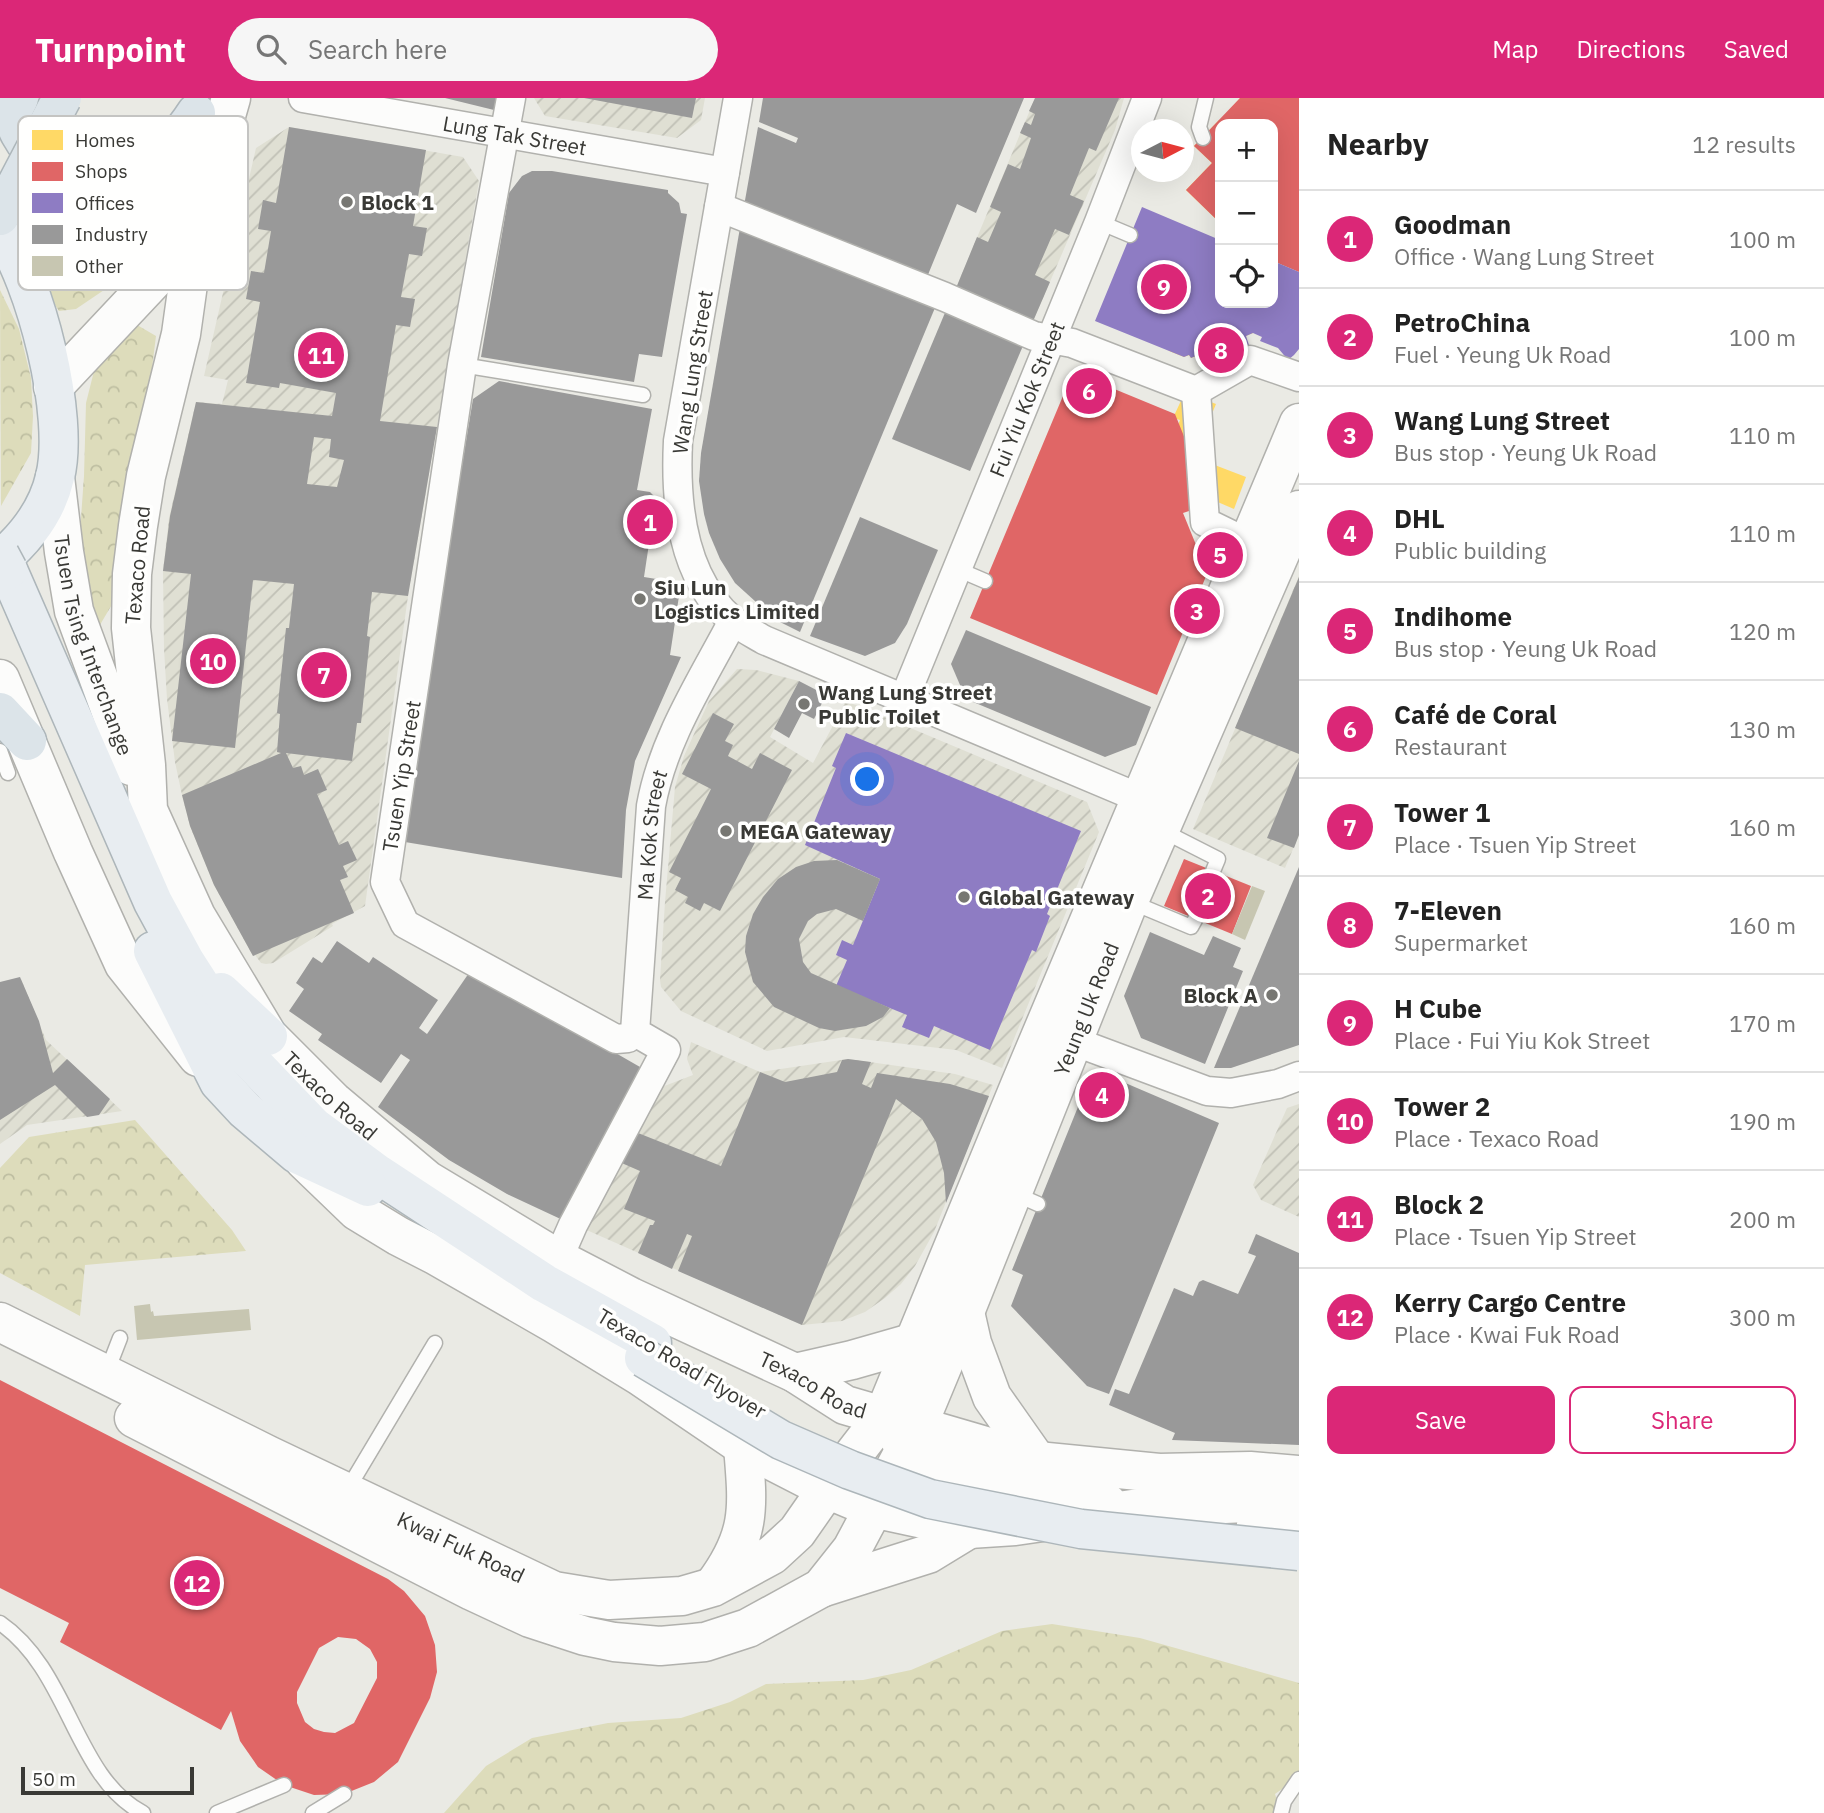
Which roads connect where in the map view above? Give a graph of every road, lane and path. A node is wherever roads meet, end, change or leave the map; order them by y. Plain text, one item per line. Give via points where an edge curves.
1 (62, 98) edge
2 (303, 98) edge
3 (511, 98) edge
4 (738, 98) edge
5 (1147, 98) edge
6 (1206, 98) edge
7 (222, 103) edge
8 (10, 110) edge
9 (53, 116) edge
10 (205, 116) edge
11 (18, 131) edge
12 (503, 131) junction
13 (1203, 138) dead end
14 (725, 172) junction
15 (18, 191) edge
16 (719, 207) junction
17 (1099, 222) junction
18 (1, 227) edge
19 (1130, 235) dead end
20 (18, 236) edge
21 (18, 263) edge
22 (29, 290) edge
23 (144, 290) edge
24 (186, 290) edge
25 (1051, 340) junction
26 (462, 365) junction
27 (1299, 377) edge
28 (53, 387) junction
29 (1196, 391) junction
30 (643, 395) dead end
31 (1299, 423) edge
32 (55, 477) junction
33 (1299, 510) edge
34 (1248, 543) junction
35 (3, 562) edge
36 (957, 569) junction
37 (985, 581) dead end
38 (0, 610) edge
39 (733, 621) junction
40 (0, 679) edge
41 (904, 699) junction
42 (0, 712) edge
43 (12, 755) edge
44 (148, 810) junction
45 (1156, 813) junction
46 (1213, 871) dead end
47 (1129, 901) junction
48 (1196, 918) dead end
49 (173, 964) junction
50 (635, 1032) junction
51 (268, 1036) junction
52 (1073, 1041) junction
53 (1299, 1076) edge
54 (219, 1083) junction
55 (297, 1154) junction
56 (558, 1259) junction
57 (965, 1312) junction
58 (0, 1322) edge
59 (120, 1338) dead end
60 (915, 1342) junction
61 (435, 1343) dead end
62 (648, 1350) junction
63 (0, 1351) edge
64 (795, 1373) junction
65 (105, 1375) junction
66 (903, 1430) junction
67 (743, 1446) junction
68 (1037, 1461) junction
69 (827, 1489) junction
70 (346, 1492) junction
71 (872, 1508) junction
72 (1139, 1508) junction
73 (1298, 1520) edge
74 (1244, 1524) dead end
75 (969, 1530) junction
76 (713, 1587) junction
77 (821, 1588) junction
78 (0, 1623) edge
79 (1299, 1779) edge
80 (284, 1785) dead end
81 (344, 1794) dead end
82 (144, 1813) edge
83 (217, 1813) edge
84 (313, 1813) edge
85 (1281, 1813) edge

1 - 9 highway, bridge
2 - 12 street, Lung Tak Street
3 - 12 street, Tsuen Yip Street
4 - 14 street, Wang Lung Street
5 - 17 street, Fui Yiu Kok Street
6 - 13 lane via 1199,127
7 - 10 highway
8 - 11 highway
12 - 14 street, Lung Tak Street
12 - 26 street, Tsuen Yip Street
14 - 16 street, Wang Lung Street
15 - 18 highway, bridge
16 - 25 street
16 - 39 street, Wang Lung Street via 676,473 690,553 705,587
17 - 19 lane
17 - 25 street, Fui Yiu Kok Street
18 - 20 main road
18 - 21 main road, Tsuen Tsing Interchange
22 - 28 main road, Tsuen Tsing Interchange
23 - 28 main road
24 - 44 main road, Texaco Road via 181,334 146,476 132,575 131,628
25 - 29 street
25 - 36 street, Fui Yiu Kok Street
26 - 30 lane
26 - 50 street, Tsuen Yip Street via 385,882 405,924 616,1039
27 - 29 street via 1250,360
28 - 32 main road, Tsuen Tsing Interchange via 58,439
29 - 34 street via 1205,522
31 - 34 main road, Yeung Uk Road
32 - 35 main road, Tsuen Tsing Interchange via 43,510
32 - 44 main road, Tsuen Tsing Interchange via 74,611
33 - 45 main road, Yeung Uk Road
34 - 45 main road, Yeung Uk Road
35 - 49 main road via 153,902
36 - 37 lane
36 - 41 street, Fui Yiu Kok Street
38 - 49 main road via 61,737 120,883
39 - 41 street, Wang Lung Street via 764,640
39 - 50 street, Ma Kok Street via 656,777
40 - 43 main road
41 - 45 street, Wang Lung Street
42 - 43 highway
43 - 54 main road via 73,852 124,964
44 - 51 main road, Texaco Road via 196,916
45 - 46 lane via 1218,859
45 - 47 main road, Yeung Uk Road
45 - 60 main road, Yeung Uk Road via 964,1207
47 - 48 lane via 1191,927
47 - 52 main road, Yeung Uk Road
49 - 51 main road
49 - 54 main road
49 - 62 main road, Texaco Road Flyover via 246,1056 313,1126 414,1199
50 - 56 street via 666,1050
51 - 56 main road, Texaco Road via 332,1101 427,1180
52 - 53 street via 1207,1091 1231,1093
52 - 57 main road, Yeung Uk Road via 1025,1198
54 - 55 main road
55 - 62 main road, Texaco Road Flyover via 370,1188 537,1296
55 - 67 main road via 357,1211 555,1324
56 - 64 main road, Texaco Road
57 - 66 main road, Yeung Uk Road
57 - 68 main road via 992,1397
58 - 65 main road, Kwai Fuk Road
59 - 65 lane
60 - 64 main road
60 - 66 main road, Yeung Uk Road
61 - 70 lane
62 - 73 main road, Texaco Road Flyover via 786,1426 933,1485 1085,1512
63 - 77 main road, Kwai Fuk Road via 472,1591 530,1618 585,1636 637,1645 705,1642 748,1628
64 - 66 main road, Texaco Road via 845,1405
65 - 70 main road, Kwai Fuk Road
66 - 68 main road, Texaco Road
66 - 69 main road, Kwai Fuk Road
66 - 71 main road, Yeung Uk Road
66 - 72 main road via 938,1464
67 - 69 main road
67 - 76 main road via 744,1532
68 - 73 main road, Texaco Road via 1159,1474 1250,1471
69 - 71 main road
69 - 76 main road, Kwai Fuk Road via 797,1532 778,1550
70 - 76 main road, Kwai Fuk Road via 554,1591 609,1600 682,1596
71 - 75 main road
71 - 77 main road, Kwai Fuk Road via 852,1549
72 - 73 main road via 1246,1503
72 - 75 main road
73 - 74 lane
75 - 77 main road via 928,1554
78 - 82 lane via 34,1654 101,1776 126,1804
79 - 85 lane
80 - 83 lane
81 - 84 lane

